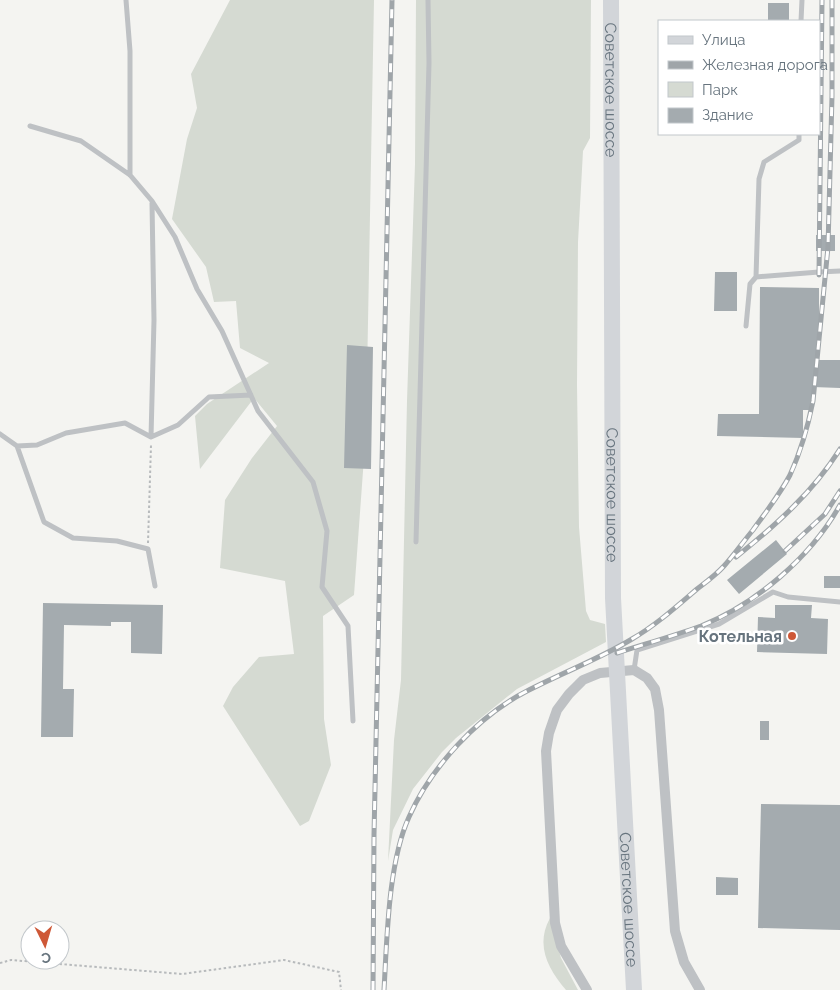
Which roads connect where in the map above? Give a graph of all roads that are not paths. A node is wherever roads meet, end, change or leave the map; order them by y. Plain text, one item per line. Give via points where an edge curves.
1 (126, 0) edge
2 (428, 0) edge
3 (611, 0) edge
4 (802, 0) edge
5 (801, 20) edge
6 (30, 126) dead end
7 (799, 135) edge
8 (130, 175) junction
9 (152, 202) junction
10 (840, 272) edge
11 (756, 277) junction
12 (746, 326) dead end
13 (250, 395) junction
14 (0, 434) edge
15 (151, 438) junction
16 (17, 446) junction
17 (416, 542) dead end
18 (155, 586) dead end
19 (840, 602) edge
20 (634, 670) junction
21 (353, 721) dead end
22 (587, 990) edge
23 (634, 990) edge
24 (700, 990) edge

1 - 8 lane via 130,51
2 - 17 lane
3 - 23 main road, Советское шоссе via 613,598
4 - 5 lane
6 - 8 lane via 81,142
7 - 11 lane via 799,140 764,162 759,178
8 - 9 lane
9 - 13 lane via 175,237
9 - 15 lane
10 - 11 lane
11 - 12 lane via 750,284
13 - 15 lane via 209,397 178,425
13 - 21 lane via 258,411 313,482 327,531 322,587 348,626
14 - 16 lane
15 - 16 lane via 125,423 66,433 37,445
16 - 18 lane via 44,522 73,538 117,541 148,549
19 - 20 lane via 788,597 773,592 719,624 637,650
20 - 22 street via 600,673 583,680 557,710 546,751 554,923 561,946
20 - 24 street via 647,678 655,689 675,931 684,962

